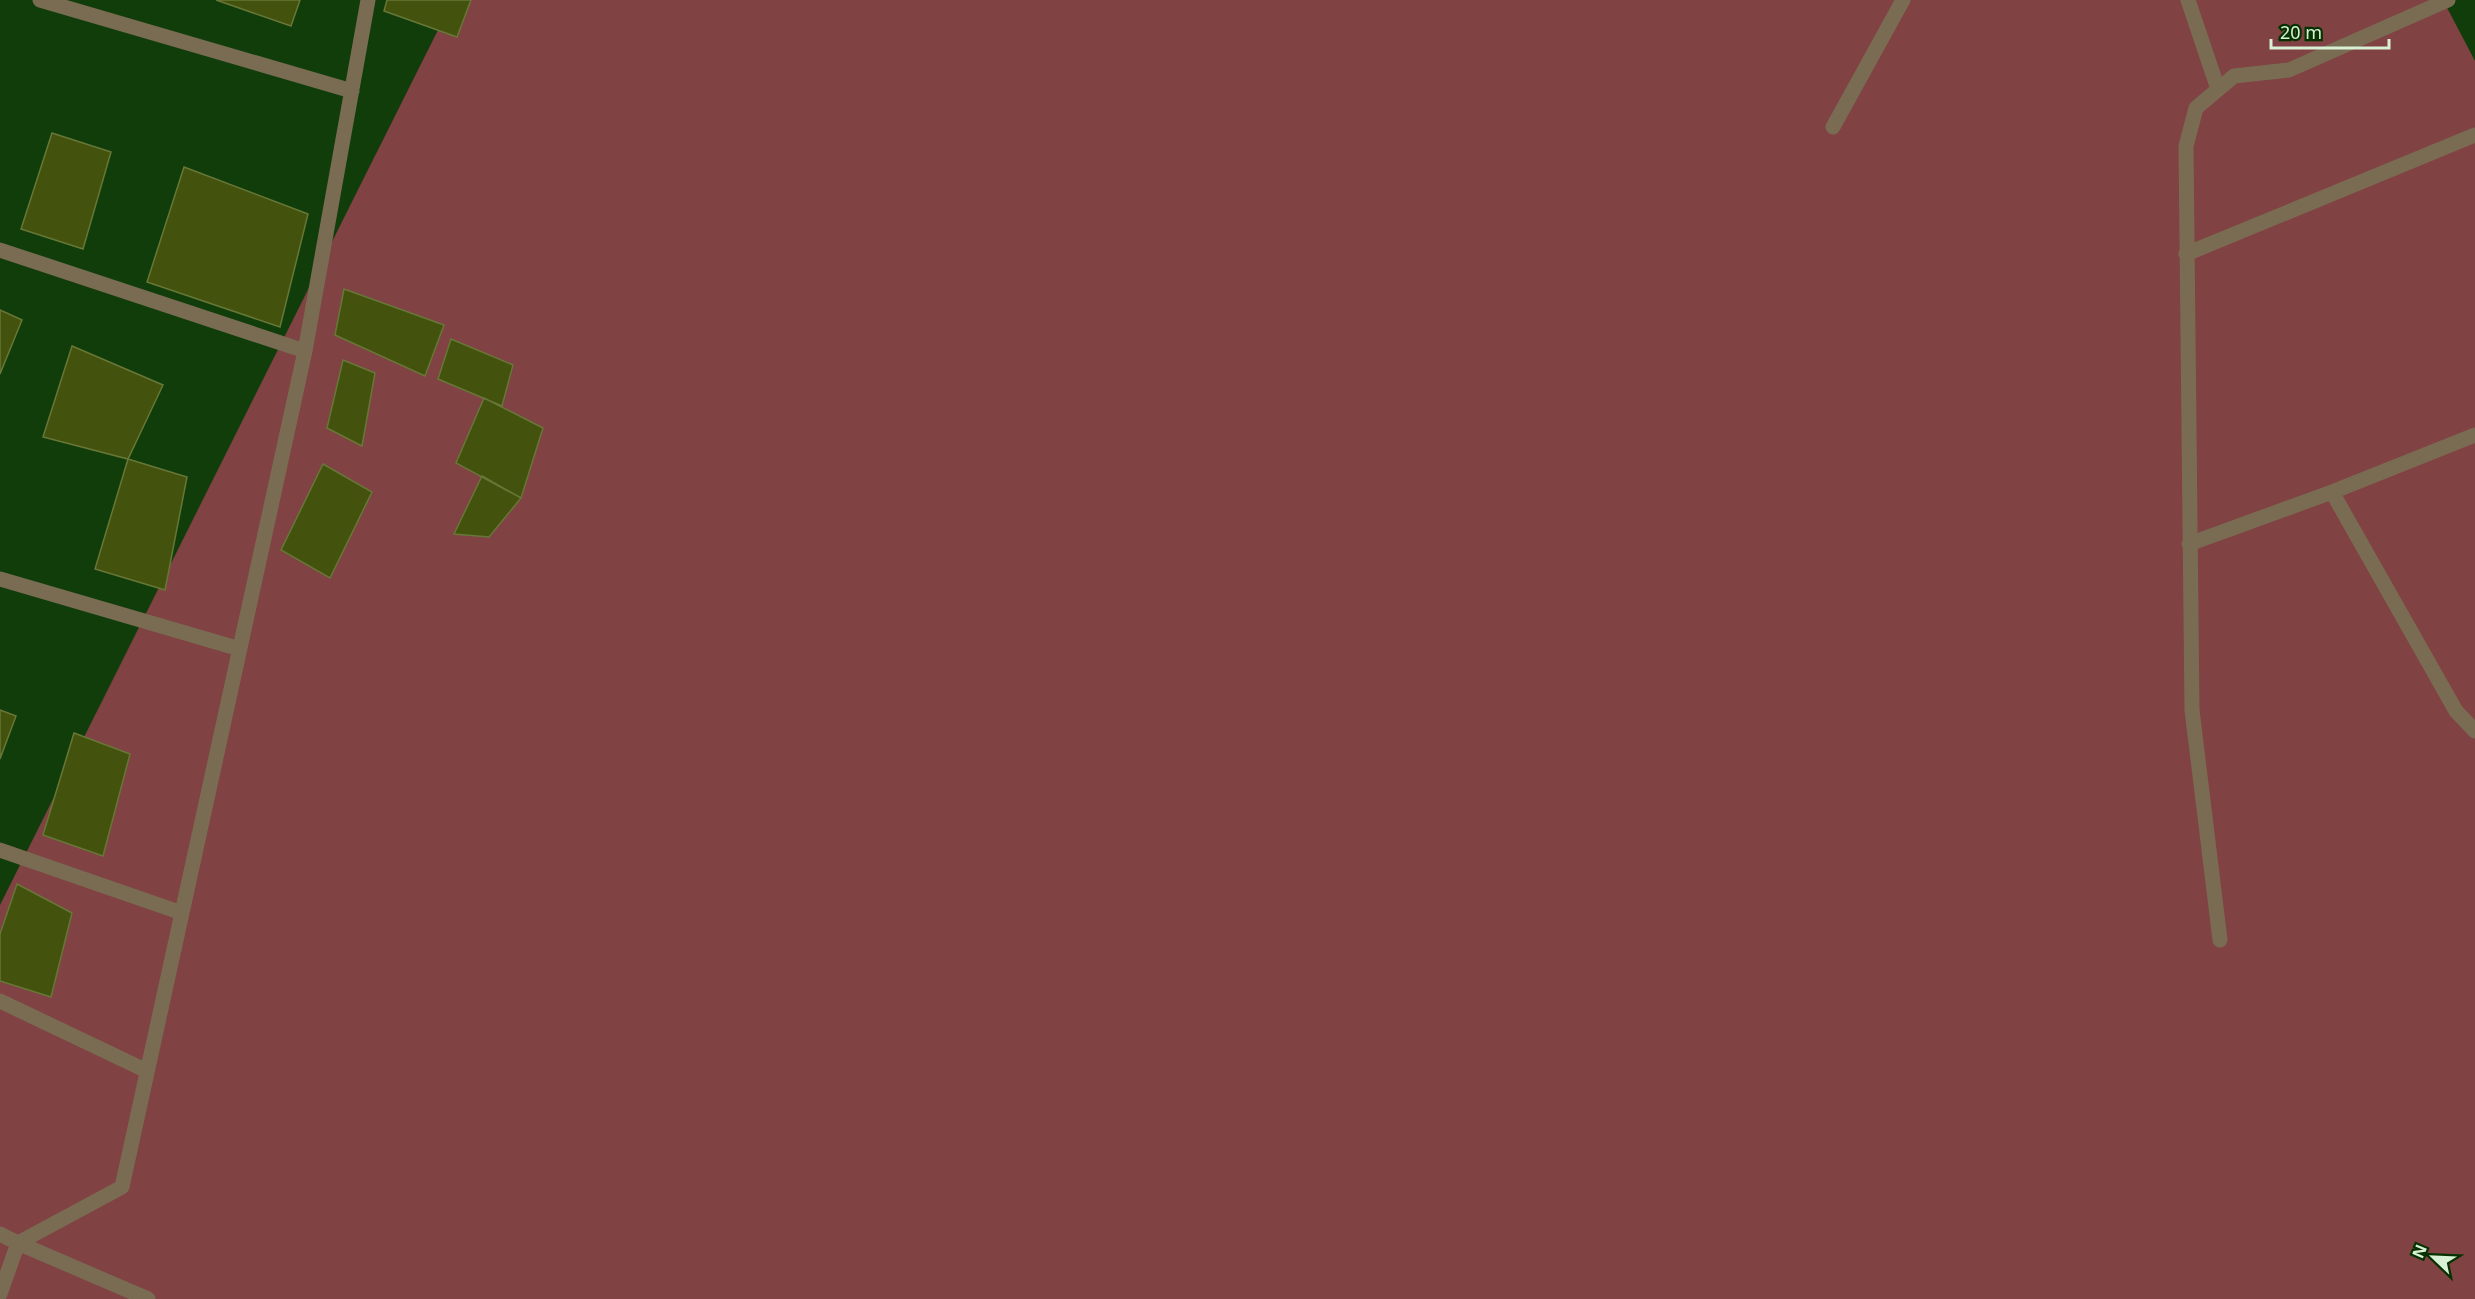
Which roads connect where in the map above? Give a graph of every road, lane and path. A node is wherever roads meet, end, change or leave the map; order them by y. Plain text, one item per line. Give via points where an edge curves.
1 (40, 0) edge
2 (368, 0) edge
3 (1904, 0) edge
4 (2188, 0) edge
5 (2448, 0) edge
6 (2218, 89) junction
7 (352, 91) junction
8 (1833, 127) dead end
9 (2475, 135) edge
10 (0, 250) edge
11 (2186, 254) junction
12 (305, 351) junction
13 (2475, 435) edge
14 (2332, 492) junction
15 (2188, 544) junction
16 (0, 579) edge
17 (240, 649) junction
18 (2475, 731) edge
19 (0, 850) edge
20 (182, 913) junction
21 (2220, 940) dead end
22 (0, 1001) edge
23 (147, 1071) junction
24 (0, 1234) edge
25 (18, 1243) junction
26 (0, 1294) edge
27 (148, 1299) edge

1 - 7 street
2 - 7 street
3 - 8 street
4 - 6 street
5 - 6 street via 2289,70 2234,76
6 - 11 street via 2196,108 2186,146
7 - 12 street
9 - 11 street
10 - 12 street
11 - 15 street
12 - 17 street
13 - 14 street
14 - 15 street
14 - 18 street via 2456,711
15 - 21 street via 2192,710
16 - 17 street
17 - 20 street
19 - 20 street
20 - 23 street
22 - 23 street
23 - 25 street via 122,1187
24 - 25 street
25 - 26 street
25 - 27 street

